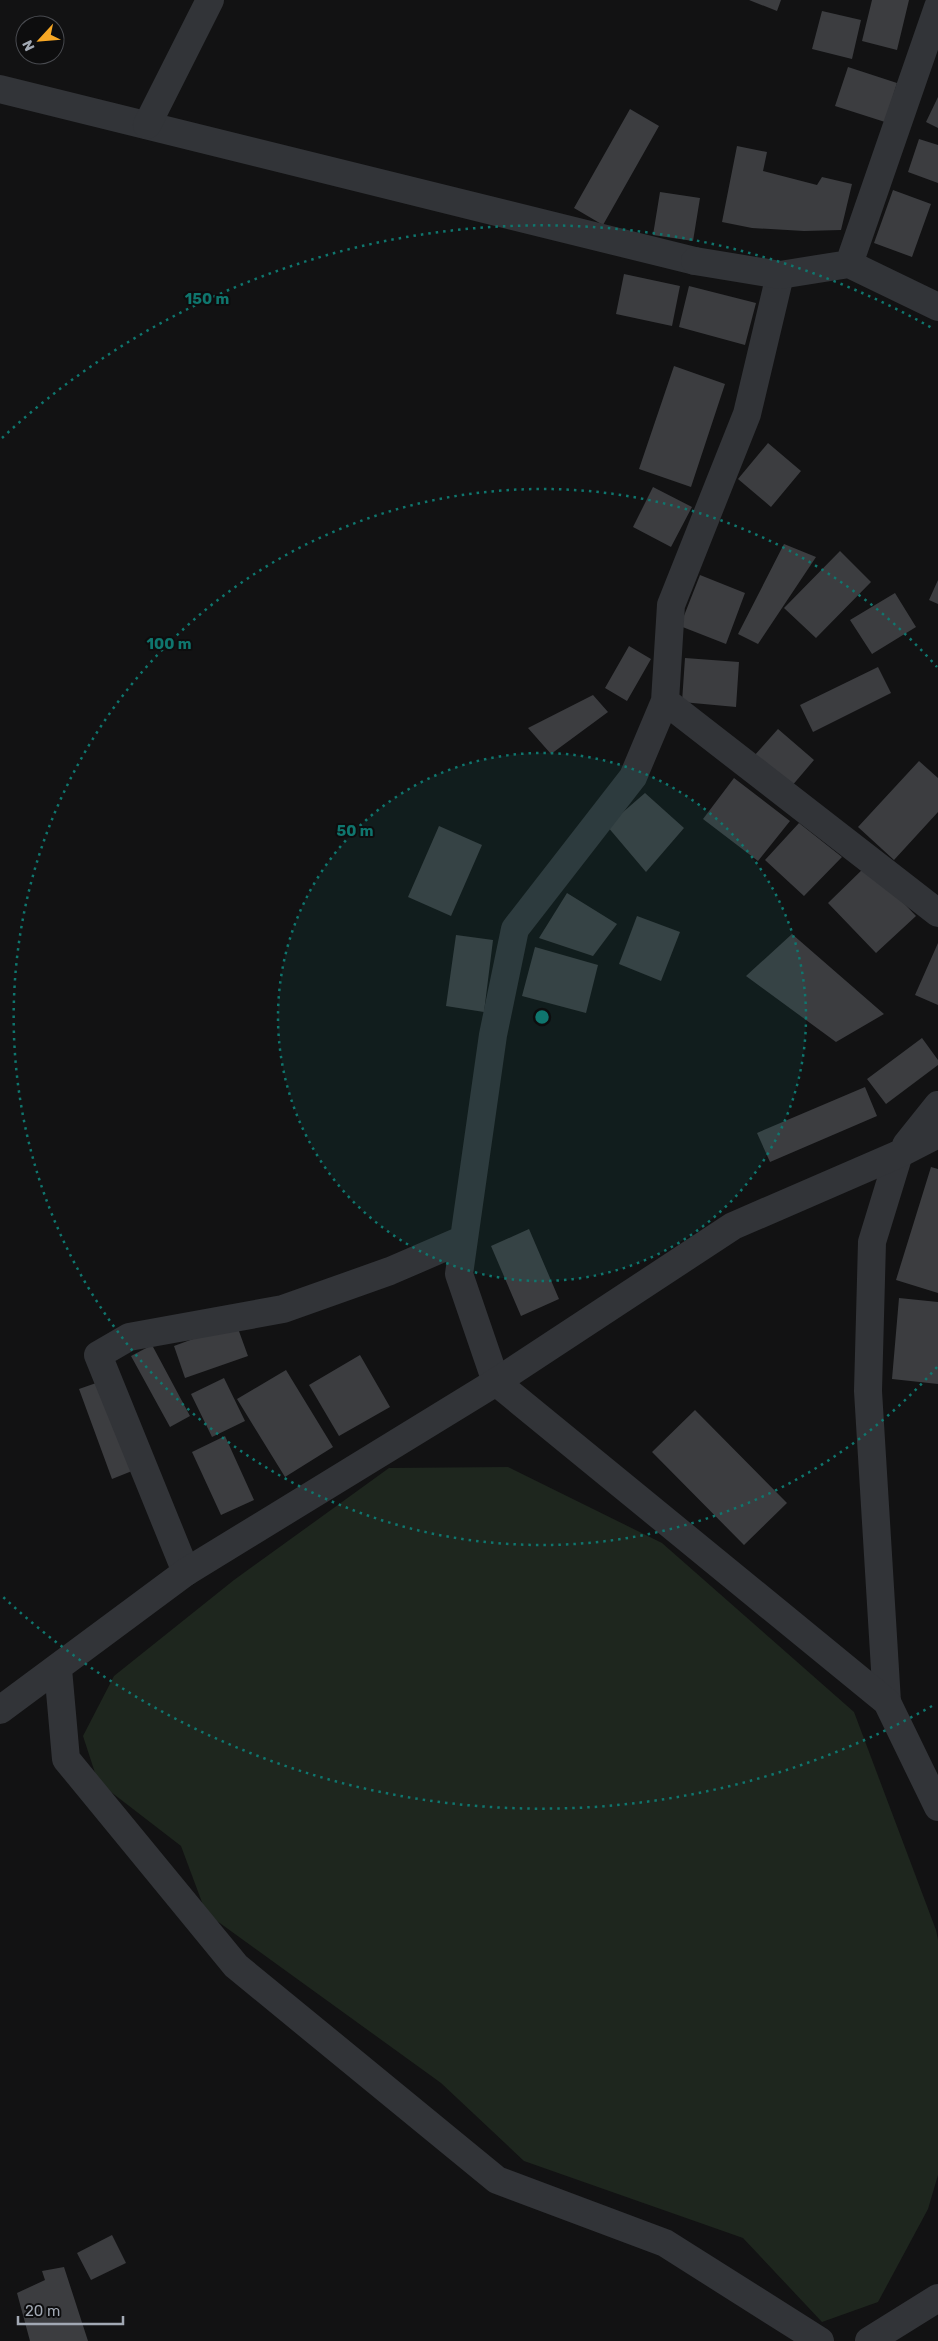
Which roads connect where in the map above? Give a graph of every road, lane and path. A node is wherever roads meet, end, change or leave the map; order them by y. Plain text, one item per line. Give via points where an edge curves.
1 (210, 0) edge
2 (938, 7) edge
3 (0, 89) edge
4 (147, 125) junction
5 (849, 264) junction
6 (780, 275) junction
7 (938, 307) edge
8 (665, 701) junction
9 (938, 913) edge
10 (938, 1105) edge
11 (938, 1134) edge
12 (900, 1154) junction
13 (464, 1239) junction
14 (496, 1382) junction
15 (186, 1572) junction
16 (58, 1669) junction
17 (887, 1702) junction
18 (0, 1710) edge
19 (938, 1807) edge
20 (938, 2298) edge
21 (820, 2341) edge
22 (869, 2341) edge

1 - 4 street
2 - 5 street
3 - 4 street
4 - 6 street via 695,261
5 - 6 street
5 - 7 street
6 - 8 street via 746,414 671,605
8 - 9 street
8 - 13 street via 633,777 515,929 493,1035
10 - 12 street
11 - 12 street
12 - 14 street via 733,1226
12 - 17 street via 872,1242 868,1391
13 - 14 street via 459,1274
13 - 15 street via 283,1309 129,1337 98,1355
14 - 15 street
14 - 17 street
15 - 16 street
16 - 18 street
16 - 21 street via 66,1759 236,1966 497,2180 665,2243
17 - 19 street
20 - 22 street

